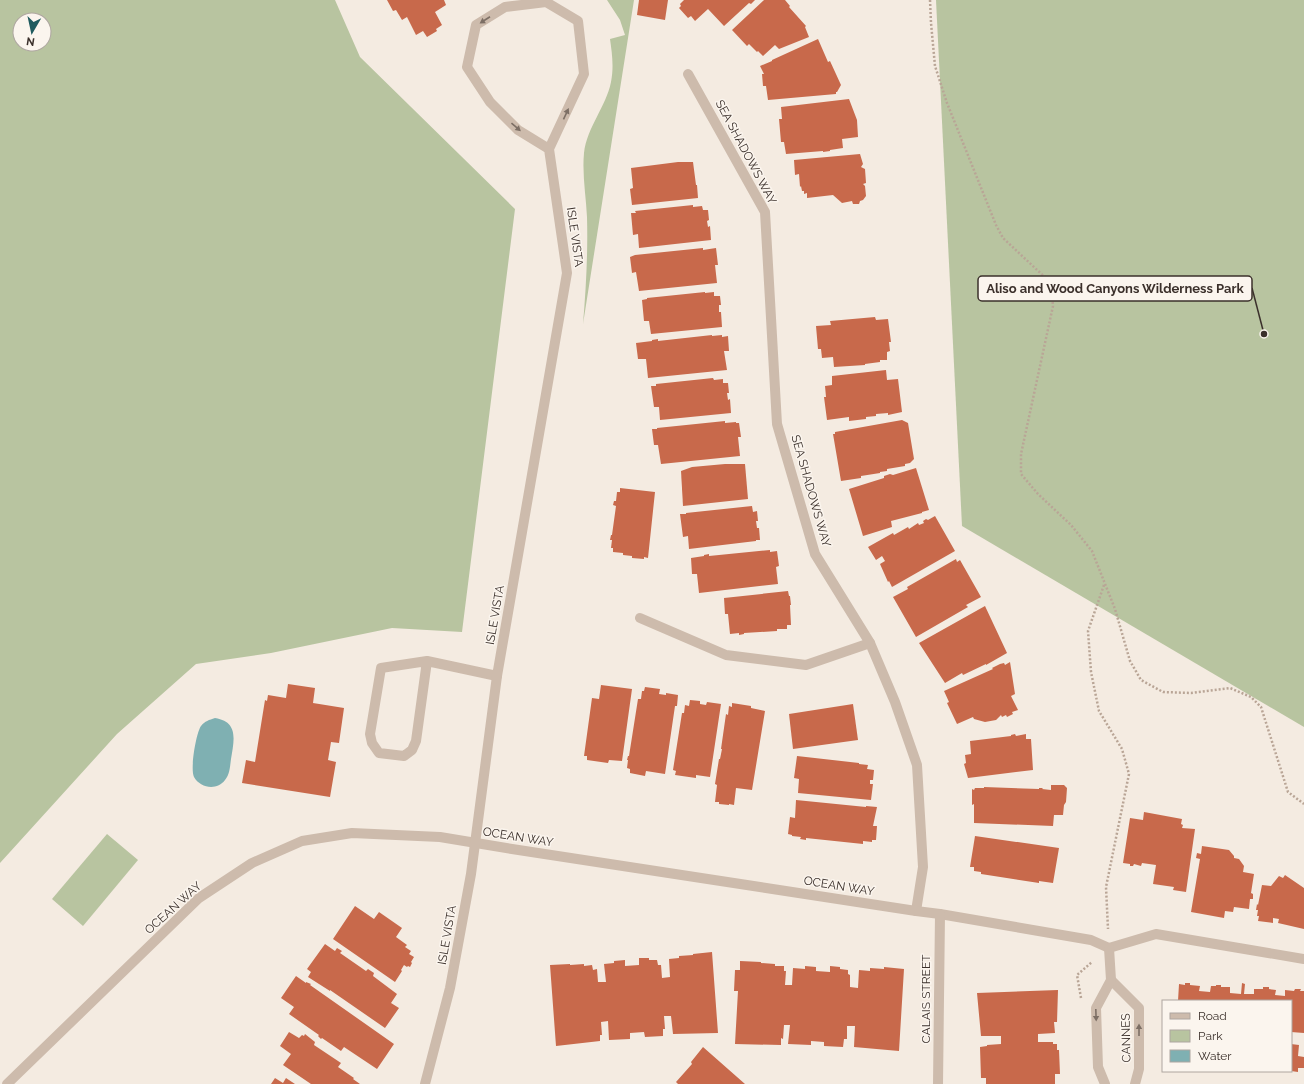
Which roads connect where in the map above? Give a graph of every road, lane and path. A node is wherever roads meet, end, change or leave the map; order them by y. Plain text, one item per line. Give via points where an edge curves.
1 (930, 0) edge
2 (504, 3) edge
3 (688, 74) dead end
4 (549, 149) junction
5 (1104, 585) junction
6 (640, 618) dead end
7 (870, 643) junction
8 (427, 661) junction
9 (497, 676) junction
10 (1304, 804) edge
11 (475, 843) junction
12 (916, 911) junction
13 (940, 914) junction
14 (1109, 948) junction
15 (1304, 958) edge
16 (1111, 980) junction
17 (7, 1084) edge
18 (425, 1084) edge
19 (938, 1084) edge
20 (1105, 1084) edge
21 (1135, 1084) edge

1 - 5 path via 935,66 947,103 996,225 1003,238 1051,283 1053,306 1021,454 1021,474 1092,551
2 -> 4 street via 476,25 467,67 490,102 518,130
4 -> 2 street via 584,74 578,21 546,2
3 - 7 street, SEA SHADOWS WAY via 765,212 778,424 814,554
4 - 9 street, ISLE VISTA via 567,273
5 - 10 path via 1115,609 1130,661 1141,680 1163,692 1191,693 1230,688 1251,697 1261,707 1288,792
5 - 14 path via 1088,631 1091,672 1099,711 1122,749 1129,774 1106,887
6 - 7 street via 726,655 806,664
7 - 12 street, SEA SHADOWS WAY via 895,702 917,765 923,867
8 - 8 street via 381,668 370,734 372,743 379,753 404,756 412,750 416,741
8 - 9 street
9 - 11 street, ISLE VISTA
11 - 12 street, OCEAN WAY
11 - 17 street, OCEAN WAY via 440,837 352,833 302,841 252,863 200,898
11 - 18 street, ISLE VISTA via 450,988
12 - 13 street, OCEAN WAY
13 - 14 street, OCEAN WAY via 1091,940
13 - 19 street, CALAIS STREET
14 - 15 street via 1156,934
14 - 16 street
16 -> 20 street via 1096,1008 1098,1067
21 -> 16 street, CANNES via 1140,1069 1139,1008

